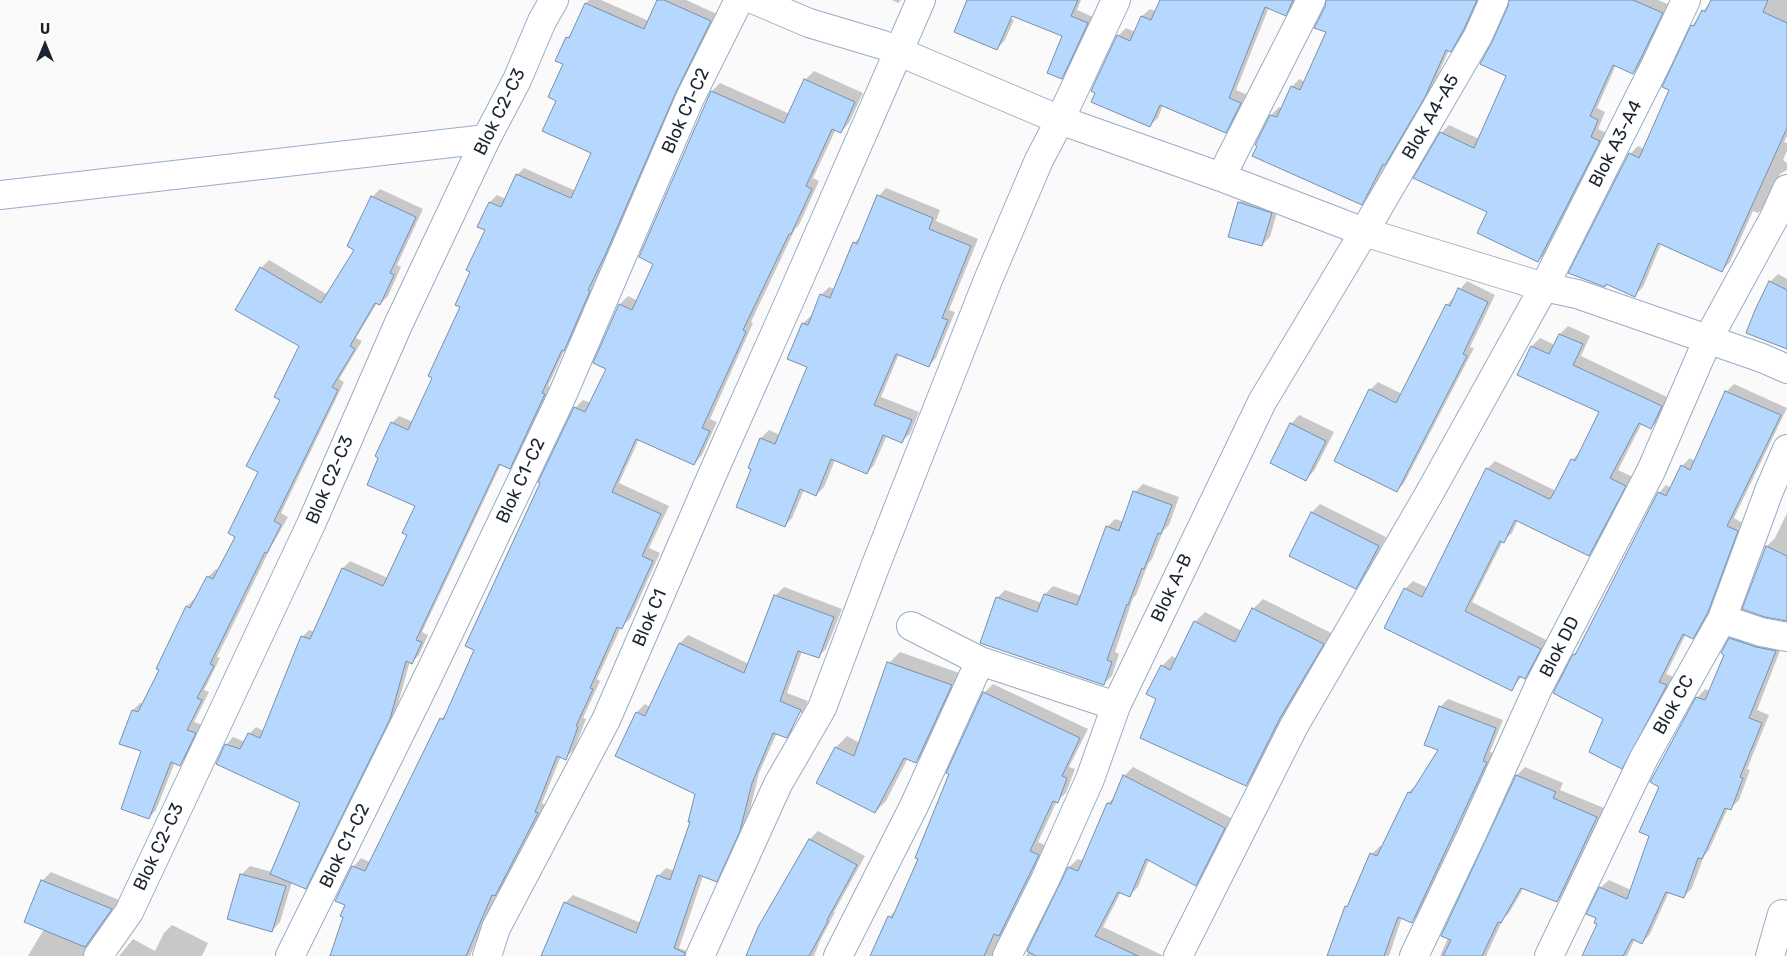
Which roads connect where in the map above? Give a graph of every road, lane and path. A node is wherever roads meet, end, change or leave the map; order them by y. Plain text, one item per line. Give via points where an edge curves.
1 (554, 0) edge
2 (739, 0) edge
3 (755, 0) edge
4 (921, 0) edge
5 (1116, 0) edge
6 (1311, 0) edge
7 (1494, 0) edge
8 (1686, 0) edge
9 (899, 52) junction
10 (1060, 120) junction
11 (486, 139) junction
12 (1221, 177) junction
13 (1787, 189) edge
14 (0, 195) edge
15 (1364, 232) junction
16 (1544, 287) junction
17 (1708, 339) junction
18 (1787, 369) edge
19 (1787, 449) edge
20 (1722, 619) junction
21 (911, 626) dead end
22 (1787, 636) edge
23 (980, 661) junction
24 (1116, 706) junction
25 (1782, 914) dead end
26 (98, 956) edge
27 (290, 956) edge
28 (486, 956) edge
29 (700, 956) edge
30 (838, 956) edge
31 (1006, 956) edge
32 (1178, 956) edge
33 (1414, 956) edge
34 (1549, 956) edge
35 (1770, 956) edge

1 - 11 street, Blok C2-C3
2 - 27 street, Blok C1-C2 via 690,98 560,398 423,687
3 - 9 street via 809,23
4 - 9 street, Blok C1
5 - 10 street
6 - 12 street
7 - 15 street, Blok A4-A5 via 1478,36
8 - 16 street, Blok A3-A4
9 - 10 street
9 - 28 street, Blok C1 via 606,720 496,928
10 - 12 street
10 - 29 street via 1039,160 988,280 822,708 778,784
11 - 14 street
11 - 26 street, Blok C2-C3 via 398,325 277,600 129,912
12 - 15 street
13 - 17 street, Blok DD
15 - 16 street
15 - 24 street, Blok A-B via 1262,402
16 - 17 street via 1577,294
16 - 32 street, Blok A3-A4 via 1429,494 1294,726
17 - 18 street
17 - 33 street, Blok DD via 1651,471 1539,686
19 - 20 street, Blok CC
20 - 22 street via 1761,632
20 - 34 street, Blok CC via 1644,758
21 - 23 street
23 - 24 street
23 - 30 street via 914,806
24 - 31 street, Blok A-B via 1086,787 1045,880
25 - 35 street

